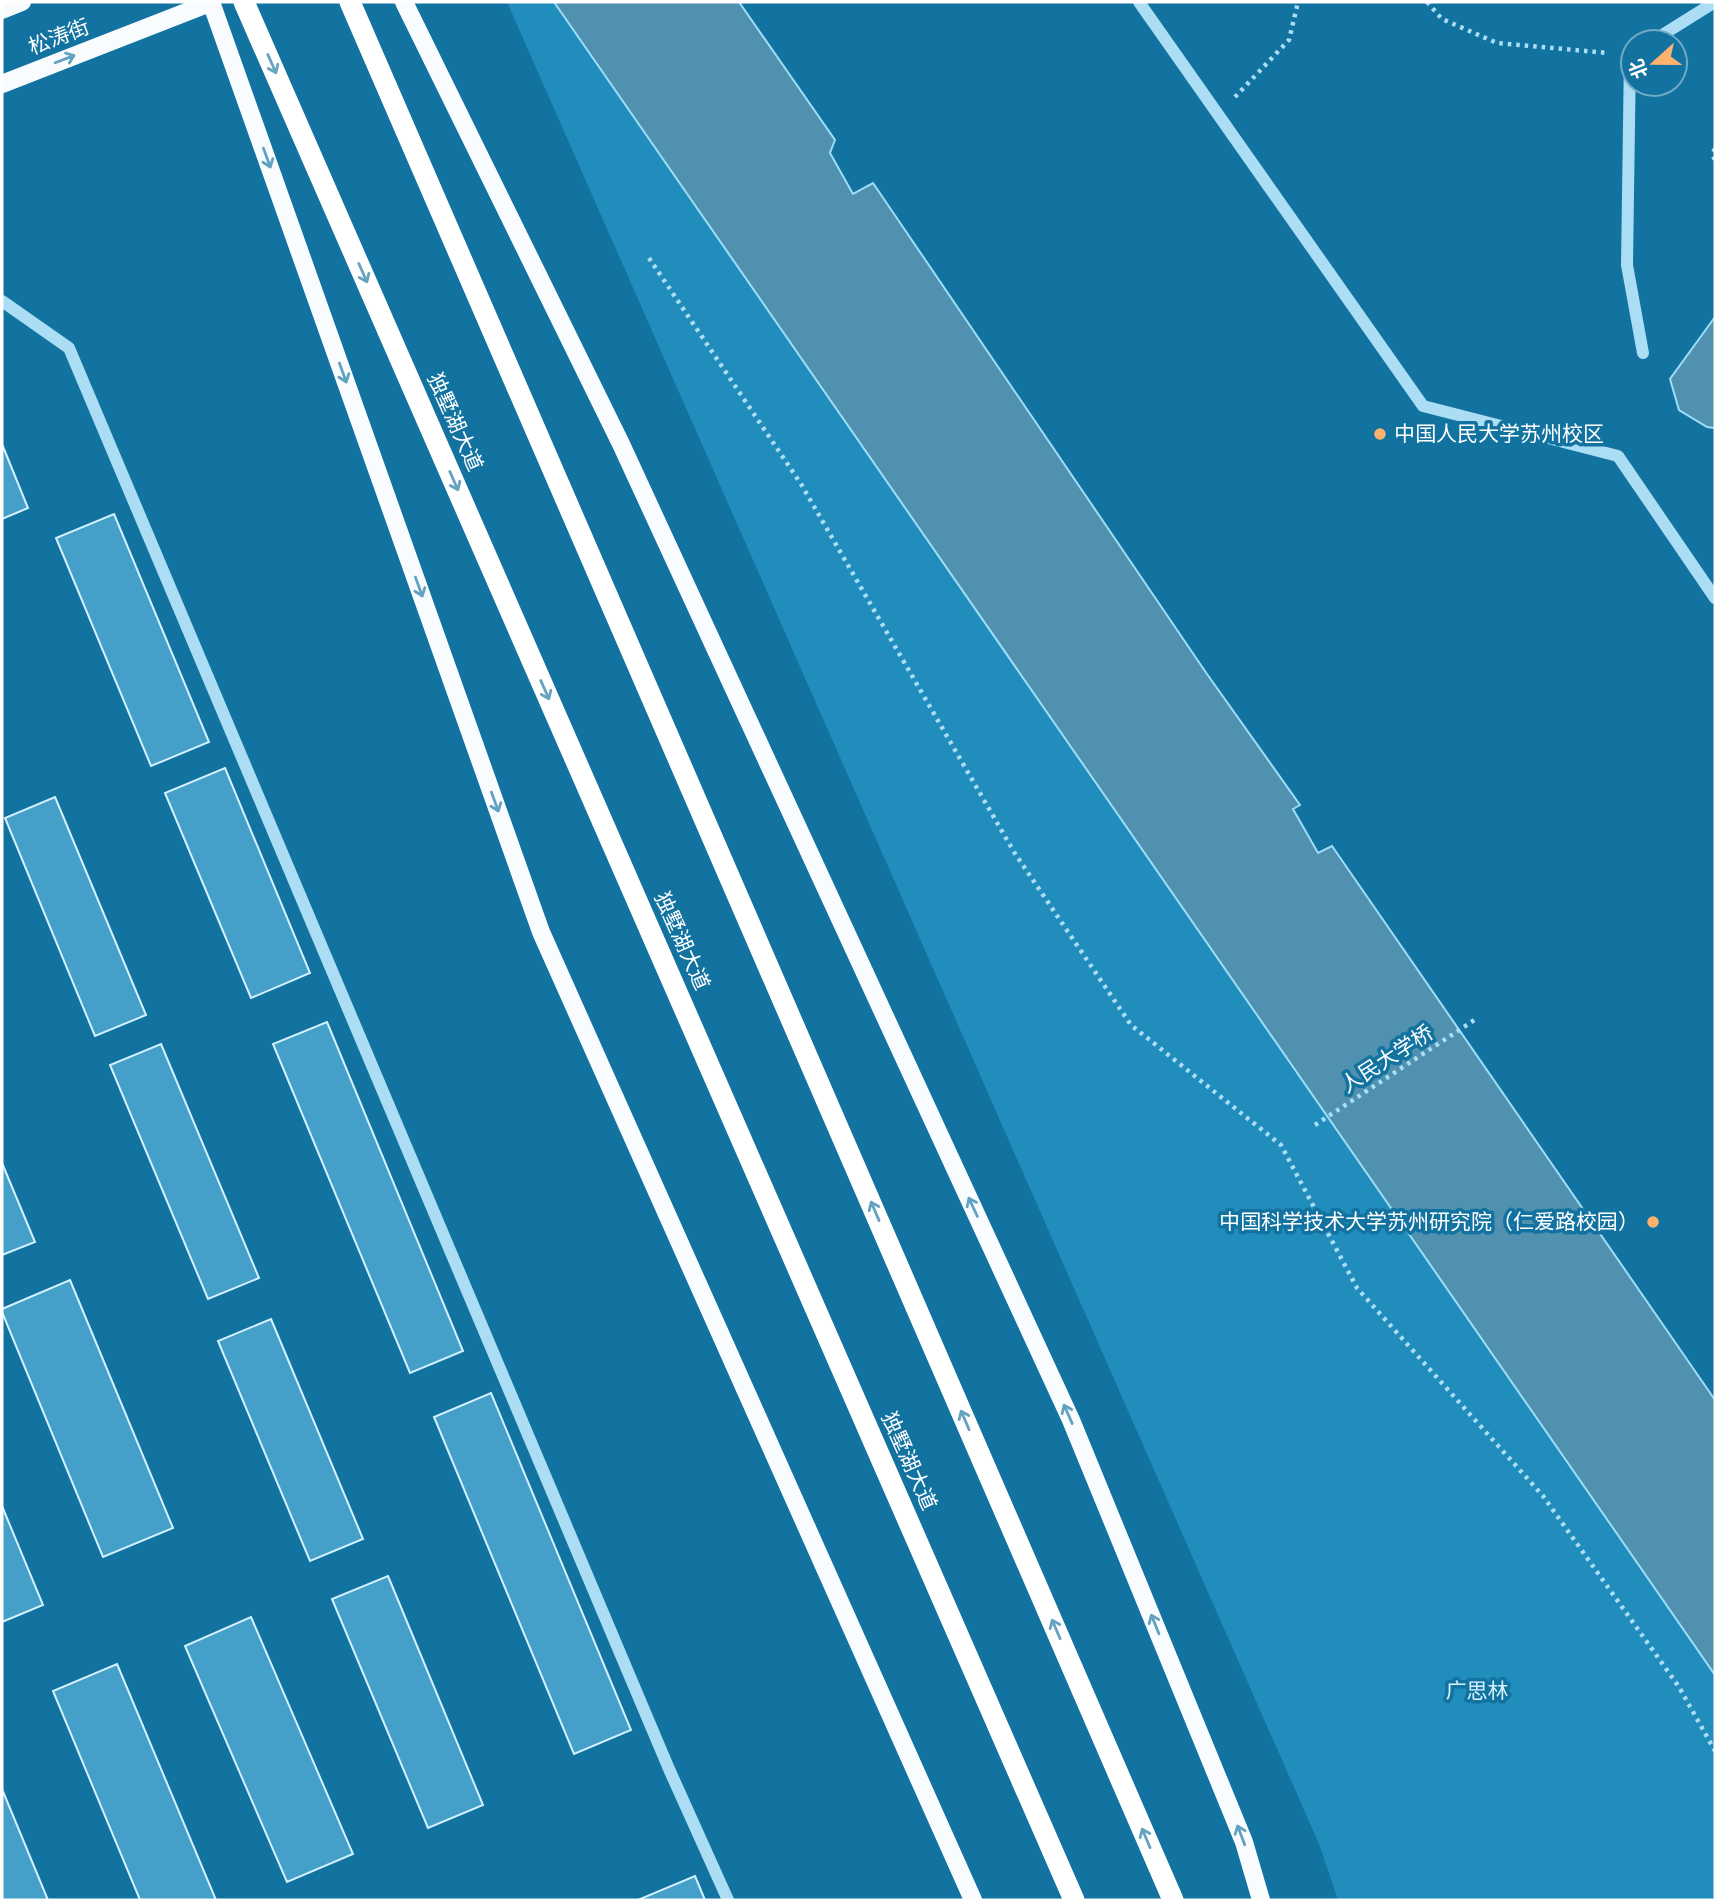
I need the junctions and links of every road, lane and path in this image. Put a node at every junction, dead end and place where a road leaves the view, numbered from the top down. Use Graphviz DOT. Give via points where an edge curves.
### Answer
graph roads {
  1 [pos="22,2"];
  2 [pos="211,2"];
  3 [pos="244,2"];
  4 [pos="350,2"];
  5 [pos="404,2"];
  6 [pos="1139,2"];
  7 [pos="1298,2"];
  8 [pos="1427,2"];
  9 [pos="1715,2"];
  10 [pos="2,10"];
  11 [pos="1673,28"];
  12 [pos="1619,53"];
  13 [pos="2,84"];
  14 [pos="1630,98"];
  15 [pos="1227,105"];
  16 [pos="1715,149"];
  17 [pos="1715,160"];
  18 [pos="649,258"];
  19 [pos="2,302"];
  20 [pos="1643,353"];
  21 [pos="1715,598"];
  22 [pos="1476,1019"];
  23 [pos="1315,1125"];
  24 [pos="1715,1751"];
  25 [pos="728,1900"];
  26 [pos="973,1900"];
  27 [pos="1074,1900"];
  28 [pos="1173,1900"];
  29 [pos="1261,1900"];
  1 -- 10 [label="main road"];
  13 -- 2 [label="main road, 松涛街, one-way"];
  2 -- 26 [label="main road, one-way" via="541,932"];
  3 -- 27 [label="highway, 独墅湖大道, one-way"];
  28 -- 4 [label="highway, one-way"];
  29 -- 5 [label="main road, one-way" via="1244,1842 1071,1420 621,444"];
  6 -- 21 [label="street" via="1423,406 1618,456"];
  7 -- 15 [label="path" via="1289,40"];
  8 -- 12 [label="path" via="1442,19 1497,43"];
  9 -- 11 [label="street"];
  14 -- 20 [label="street" via="1628,265"];
  16 -- 17 [label="path"];
  18 -- 24 [label="path" via="801,484 1014,852 1131,1025 1282,1145 1357,1288 1543,1496 1679,1687"];
  19 -- 25 [label="street" via="69,348"];
  22 -- 23 [label="path, 人民大学桥"];
}
